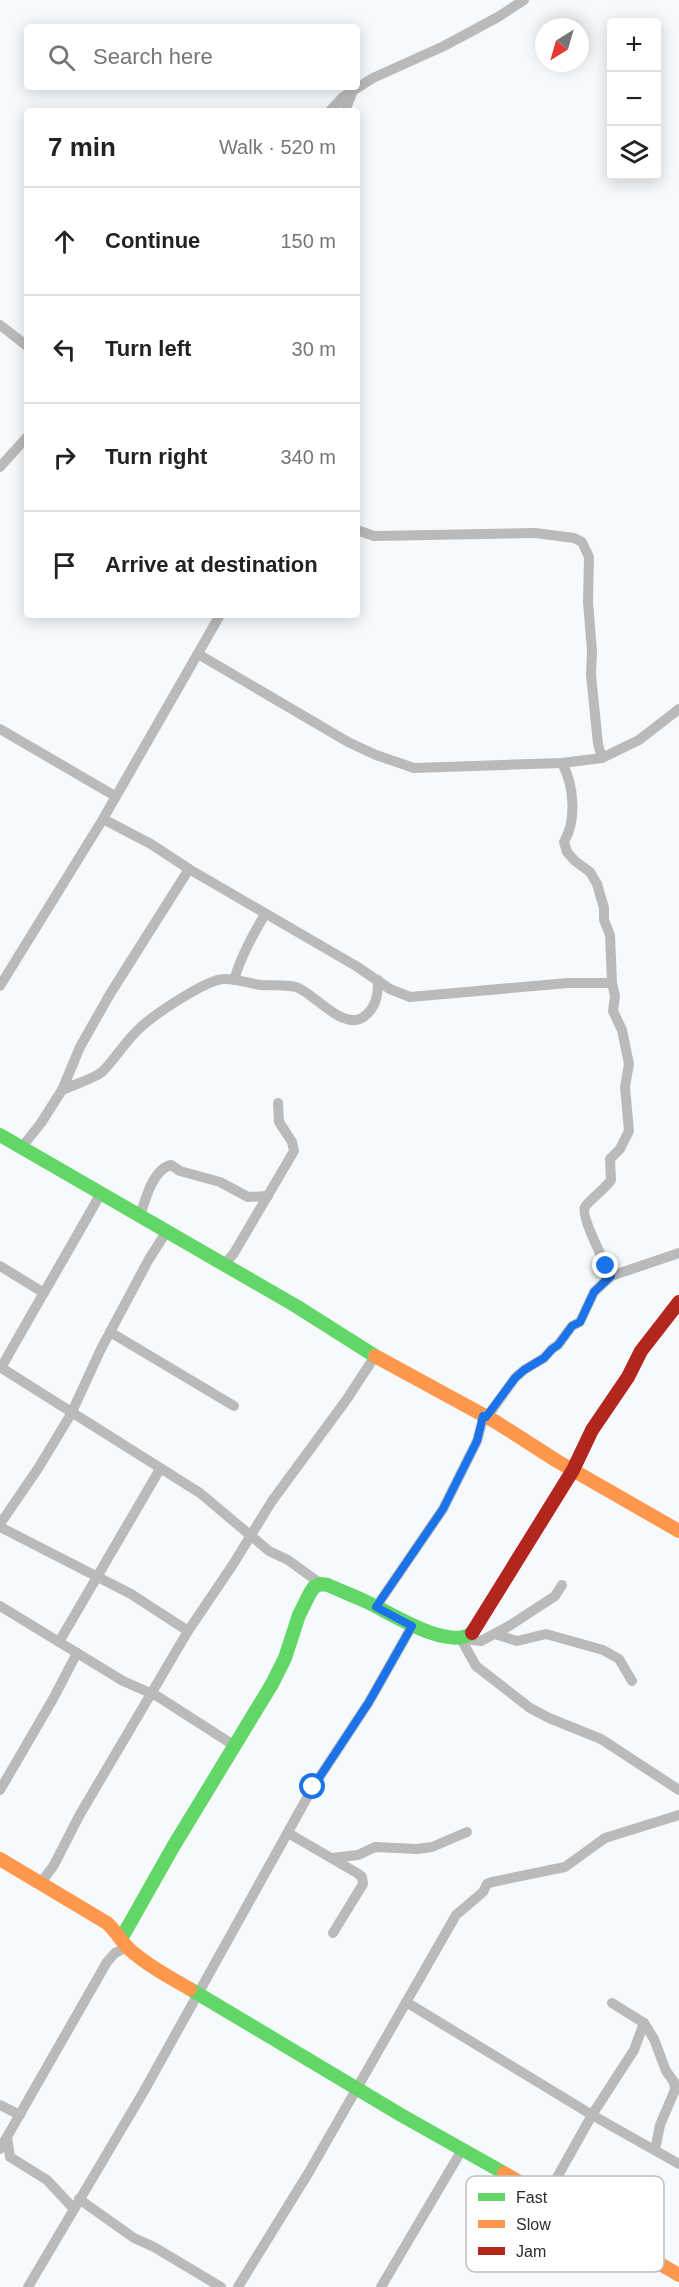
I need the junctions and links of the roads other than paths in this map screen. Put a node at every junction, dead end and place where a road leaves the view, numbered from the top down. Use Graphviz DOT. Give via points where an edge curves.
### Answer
graph roads {
  1 [pos="524,0"];
  2 [pos="360,88"];
  3 [pos="356,90"];
  4 [pos="352,93"];
  5 [pos="333,108"];
  6 [pos="346,108"];
  7 [pos="0,325"];
  8 [pos="24,344"];
  9 [pos="24,440"];
  10 [pos="0,467"];
  11 [pos="360,531"];
  12 [pos="218,618"];
  13 [pos="198,654"];
  14 [pos="679,710"];
  15 [pos="0,729"];
  16 [pos="602,758"];
  17 [pos="562,763"];
  18 [pos="115,796"];
  19 [pos="103,819"];
  20 [pos="189,869"];
  21 [pos="265,914"];
  22 [pos="234,980"];
  23 [pos="378,981"];
  24 [pos="612,982"];
  25 [pos="0,986"];
  26 [pos="62,1090"];
  27 [pos="278,1102"];
  28 [pos="0,1135"];
  29 [pos="22,1147"];
  30 [pos="101,1193"];
  31 [pos="268,1196"];
  32 [pos="140,1216"];
  33 [pos="167,1231"];
  34 [pos="679,1253"];
  35 [pos="224,1265"];
  36 [pos="0,1266"];
  37 [pos="611,1276"];
  38 [pos="44,1293"];
  39 [pos="679,1302"];
  40 [pos="110,1332"];
  41 [pos="375,1356"];
  42 [pos="0,1368"];
  43 [pos="234,1406"];
  44 [pos="71,1414"];
  45 [pos="485,1417"];
  46 [pos="160,1469"];
  47 [pos="573,1470"];
  48 [pos="0,1526"];
  49 [pos="679,1531"];
  50 [pos="250,1537"];
  51 [pos="98,1578"];
  52 [pos="321,1584"];
  53 [pos="562,1585"];
  54 [pos="0,1606"];
  55 [pos="376,1607"];
  56 [pos="412,1626"];
  57 [pos="188,1631"];
  58 [pos="495,1634"];
  59 [pos="463,1639"];
  60 [pos="59,1642"];
  61 [pos="76,1653"];
  62 [pos="632,1680"];
  63 [pos="150,1693"];
  64 [pos="235,1746"];
  65 [pos="0,1790"];
  66 [pos="679,1790"];
  67 [pos="679,1815"];
  68 [pos="467,1832"];
  69 [pos="288,1833"];
  70 [pos="332,1858"];
  71 [pos="0,1859"];
  72 [pos="40,1884"];
  73 [pos="333,1933"];
  74 [pos="124,1943"];
  75 [pos="197,1994"];
  76 [pos="406,2002"];
  77 [pos="612,2003"];
  78 [pos="644,2023"];
  79 [pos="357,2088"];
  80 [pos="0,2105"];
  81 [pos="20,2115"];
  82 [pos="592,2115"];
  83 [pos="7,2136"];
  84 [pos="462,2148"];
  85 [pos="0,2149"];
  86 [pos="654,2150"];
  87 [pos="679,2164"];
  88 [pos="510,2176"];
  89 [pos="558,2176"];
  90 [pos="76,2204"];
  91 [pos="664,2267"];
  92 [pos="679,2276"];
  93 [pos="28,2287"];
  94 [pos="221,2287"];
  95 [pos="238,2287"];
  96 [pos="381,2287"];
  1 -- 2 [label="street"];
  3 -- 4 [label="street"];
  4 -- 5 [label="street"];
  4 -- 6 [label="street"];
  7 -- 8 [label="street"];
  9 -- 10 [label="street"];
  11 -- 16 [label="street" via="374,536 535,533 582,542 589,557 591,675"];
  12 -- 13 [label="street"];
  13 -- 17 [label="street" via="348,742 414,768"];
  13 -- 18 [label="street"];
  14 -- 16 [label="street" via="639,740"];
  15 -- 18 [label="street"];
  16 -- 17 [label="street"];
  17 -- 24 [label="street" via="571,786 572,816 564,842 574,861 590,872 597,884 610,935"];
  18 -- 19 [label="street"];
  19 -- 20 [label="street"];
  19 -- 25 [label="street"];
  20 -- 21 [label="street"];
  20 -- 26 [label="street" via="110,994 80,1047"];
  21 -- 22 [label="street"];
  21 -- 23 [label="street"];
  22 -- 23 [label="street" via="297,987 333,1013 355,1020 366,1016 373,1007"];
  22 -- 26 [label="street" via="210,982 179,1001 141,1026 102,1072"];
  23 -- 24 [label="street" via="410,997"];
  24 -- 37 [label="street" via="613,1011 622,1030 629,1064 625,1087 629,1131 610,1159 612,1180 583,1210 597,1252"];
  26 -- 29 [label="street"];
  27 -- 31 [label="street" via="279,1122 294,1148"];
  28 -- 29 [label="street"];
  29 -- 30 [label="street"];
  30 -- 32 [label="street"];
  30 -- 38 [label="street"];
  31 -- 32 [label="street" via="248,1197 220,1182 171,1165 161,1169"];
  31 -- 35 [label="street"];
  32 -- 33 [label="street"];
  33 -- 35 [label="street"];
  33 -- 40 [label="street"];
  34 -- 37 [label="street"];
  35 -- 41 [label="street"];
  36 -- 38 [label="street"];
  37 -- 45 [label="street" via="594,1292 580,1322 544,1358 515,1378"];
  38 -- 42 [label="street"];
  39 -- 47 [label="street" via="641,1351 592,1430"];
  40 -- 43 [label="street"];
  40 -- 44 [label="street"];
  41 -- 45 [label="street"];
  41 -- 50 [label="street"];
  42 -- 44 [label="street"];
  44 -- 46 [label="street"];
  44 -- 48 [label="street"];
  45 -- 47 [label="street"];
  45 -- 55 [label="street" via="443,1509"];
  46 -- 50 [label="street" via="200,1493"];
  46 -- 51 [label="street"];
  47 -- 49 [label="street"];
  47 -- 59 [label="street" via="476,1630"];
  48 -- 51 [label="street"];
  50 -- 52 [label="street"];
  50 -- 57 [label="street"];
  51 -- 57 [label="street"];
  51 -- 60 [label="street"];
  52 -- 55 [label="street"];
  52 -- 64 [label="street" via="310,1593 281,1667"];
  53 -- 58 [label="street" via="555,1596"];
  54 -- 60 [label="street"];
  55 -- 56 [label="street"];
  56 -- 59 [label="street"];
  56 -- 69 [label="street"];
  57 -- 63 [label="street"];
  58 -- 59 [label="street" via="481,1641"];
  58 -- 62 [label="street" via="517,1641 546,1634 603,1650 619,1659"];
  59 -- 66 [label="street" via="477,1666 530,1708 601,1738"];
  60 -- 61 [label="street"];
  61 -- 63 [label="street"];
  61 -- 65 [label="street"];
  63 -- 64 [label="street"];
  63 -- 72 [label="street"];
  64 -- 74 [label="street"];
  67 -- 76 [label="street" via="605,1838 565,1867 487,1884 456,1915"];
  68 -- 70 [label="street" via="432,1847 375,1847 358,1855"];
  69 -- 70 [label="street"];
  69 -- 75 [label="street"];
  70 -- 73 [label="street" via="362,1877 363,1884"];
  71 -- 72 [label="street"];
  72 -- 74 [label="street" via="107,1923"];
  74 -- 75 [label="street" via="154,1968"];
  74 -- 81 [label="street" via="106,1962"];
  75 -- 79 [label="street"];
  75 -- 90 [label="street"];
  76 -- 79 [label="street"];
  76 -- 82 [label="street"];
  77 -- 78 [label="street"];
  78 -- 82 [label="street" via="634,2050"];
  78 -- 86 [label="street" via="675,2090"];
  79 -- 84 [label="street"];
  79 -- 95 [label="street"];
  80 -- 81 [label="street"];
  81 -- 83 [label="street"];
  82 -- 86 [label="street"];
  82 -- 89 [label="street"];
  83 -- 85 [label="street"];
  83 -- 90 [label="street" via="10,2157"];
  84 -- 88 [label="street"];
  84 -- 96 [label="street"];
  86 -- 87 [label="street"];
  90 -- 93 [label="street"];
  90 -- 94 [label="street"];
  91 -- 92 [label="street"];
}
